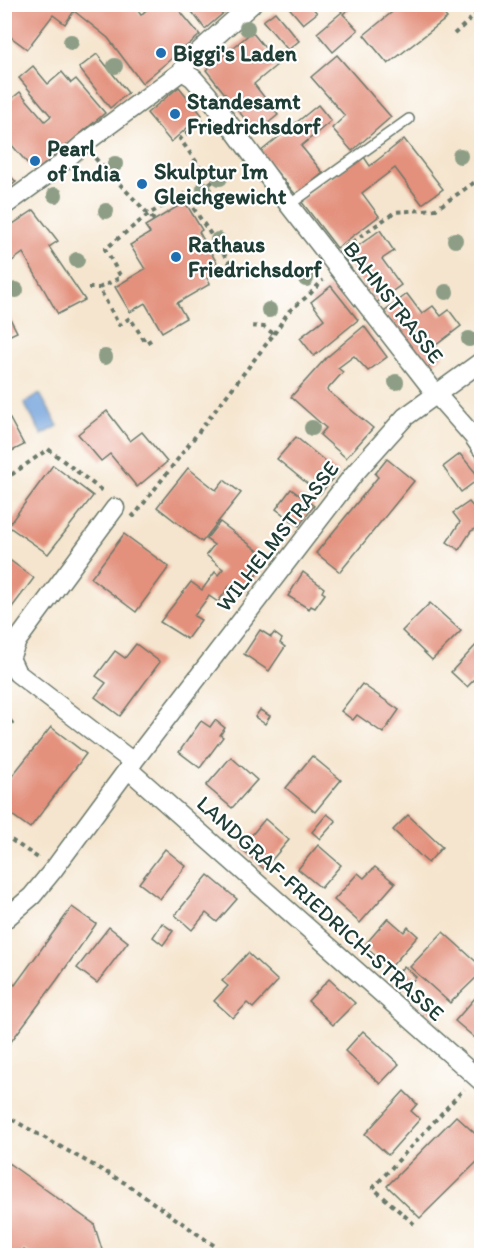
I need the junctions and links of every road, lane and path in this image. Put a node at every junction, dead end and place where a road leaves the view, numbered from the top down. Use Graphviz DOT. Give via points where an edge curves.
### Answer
graph roads {
  1 [pos="252,4"];
  2 [pos="482,9"];
  3 [pos="454,34"];
  4 [pos="182,71"];
  5 [pos="217,108"];
  6 [pos="409,119"];
  7 [pos="82,145"];
  8 [pos="482,177"];
  9 [pos="213,185"];
  10 [pos="289,205"];
  11 [pos="4,206"];
  12 [pos="149,214"];
  13 [pos="154,220"];
  14 [pos="333,262"];
  15 [pos="237,274"];
  16 [pos="88,288"];
  17 [pos="99,288"];
  18 [pos="250,326"];
  19 [pos="274,334"];
  20 [pos="151,340"];
  21 [pos="482,361"];
  22 [pos="436,394"];
  23 [pos="482,449"];
  24 [pos="4,480"];
  25 [pos="116,504"];
  26 [pos="4,713"];
  27 [pos="4,734"];
  28 [pos="130,766"];
  29 [pos="4,835"];
  30 [pos="21,847"];
  31 [pos="4,920"];
  32 [pos="478,1080"];
  33 [pos="4,1115"];
  34 [pos="414,1224"];
  35 [pos="230,1256"];
  1 -- 4 [label="street" via="186,63"];
  2 -- 3 [label="path"];
  4 -- 5 [label="street, BAHNSTRASSE" via="193,78"];
  4 -- 7 [label="street"];
  5 -- 9 [label="path" via="180,139"];
  5 -- 10 [label="street, BAHNSTRASSE"];
  6 -- 10 [label="lane"];
  7 -- 11 [label="street"];
  7 -- 12 [label="path"];
  8 -- 14 [label="path" via="436,209 395,212"];
  10 -- 14 [label="street, BAHNSTRASSE"];
  12 -- 13 [label="path"];
  12 -- 15 [label="path" via="184,194"];
  12 -- 17 [label="path" via="105,249 121,277"];
  14 -- 19 [label="path"];
  14 -- 22 [label="street, BAHNSTRASSE"];
  16 -- 17 [label="path"];
  17 -- 20 [label="path" via="119,325 130,318 146,343"];
  18 -- 19 [label="path" via="264,327"];
  19 -- 25 [label="path" via="134,516"];
  21 -- 22 [label="street, WILHELMSTRASSE"];
  22 -- 23 [label="street, BAHNSTRASSE"];
  22 -- 28 [label="street, WILHELMSTRASSE" via="405,417 354,474"];
  24 -- 25 [label="path" via="48,449"];
  25 -- 28 [label="street" via="17,641 10,658 17,673"];
  26 -- 27 [label="path" via="12,723"];
  28 -- 31 [label="street, WILHELMSTRASSE" via="32,896"];
  28 -- 32 [label="street, LANDGRAF-FRIEDRICH-STRASSE"];
  29 -- 30 [label="path"];
  32 -- 34 [label="path" via="373,1188"];
  33 -- 35 [label="path" via="125,1183"];
}
